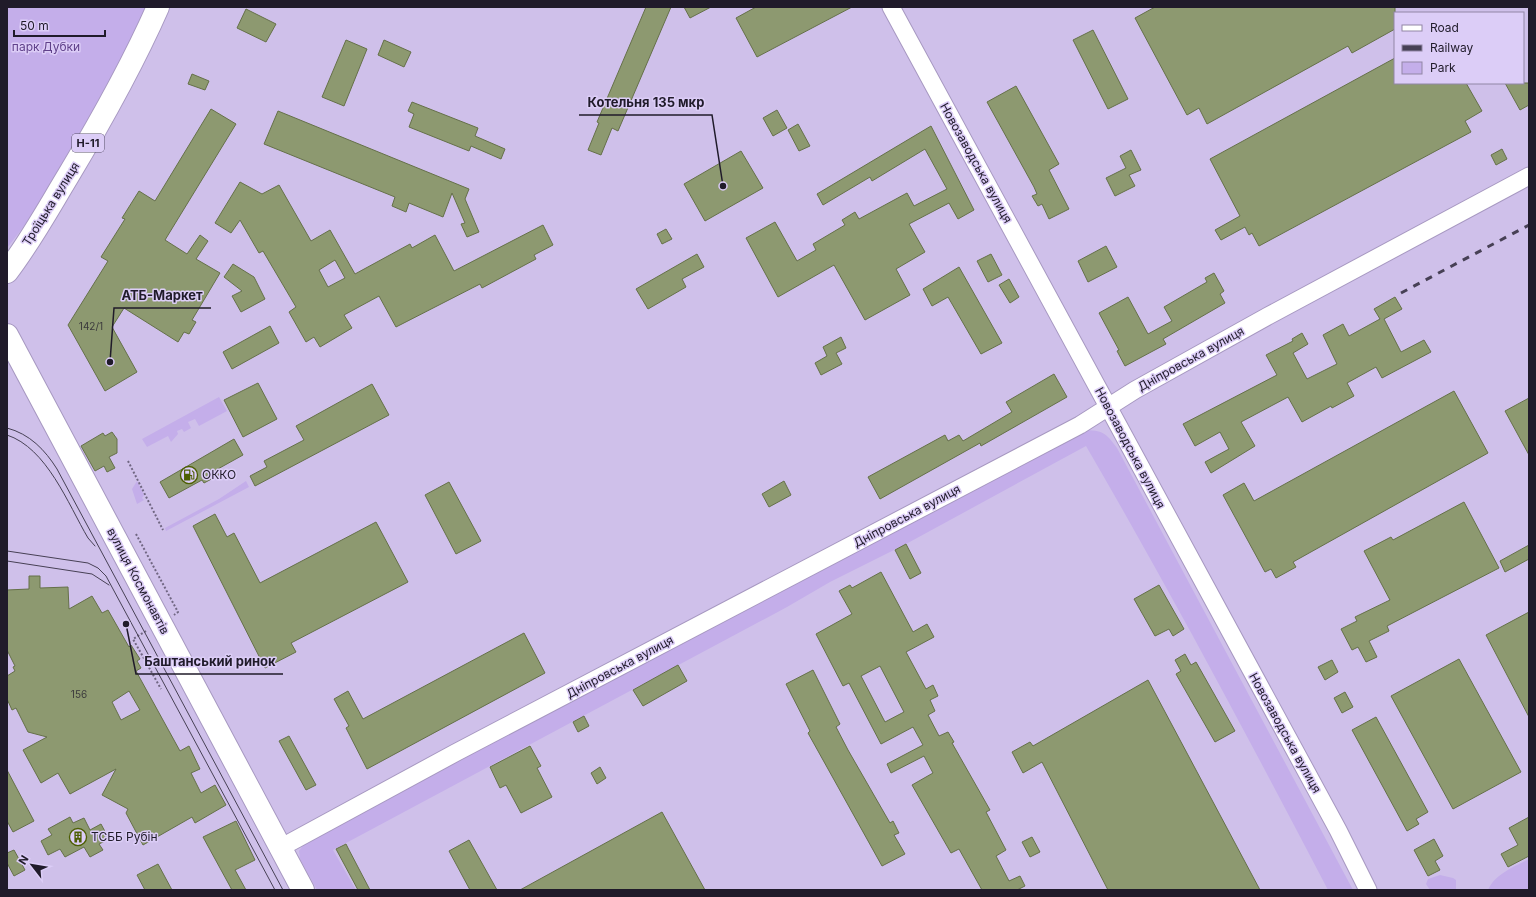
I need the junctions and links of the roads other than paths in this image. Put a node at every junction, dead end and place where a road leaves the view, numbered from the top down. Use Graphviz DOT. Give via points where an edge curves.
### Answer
graph roads {
  1 [pos="158,7"];
  2 [pos="891,7"];
  3 [pos="1529,176"];
  4 [pos="7,272"];
  5 [pos="7,335"];
  6 [pos="1108,407"];
  7 [pos="280,848"];
  8 [pos="303,890"];
  9 [pos="1368,890"];
  1 -- 4 [label="main road, Троїцька вулиця / Н-11" via="123,82 94,133 30,240"];
  2 -- 6 [label="street, Новозаводська вулиця"];
  3 -- 6 [label="street, Дніпровська вулиця" via="1275,312"];
  5 -- 7 [label="main road, вулиця Космонавтів"];
  6 -- 7 [label="street, Дніпровська вулиця" via="1080,425 455,753"];
  6 -- 9 [label="street, Новозаводська вулиця" via="1338,830"];
  7 -- 8 [label="main road, вулиця Космонавтів"];
}
